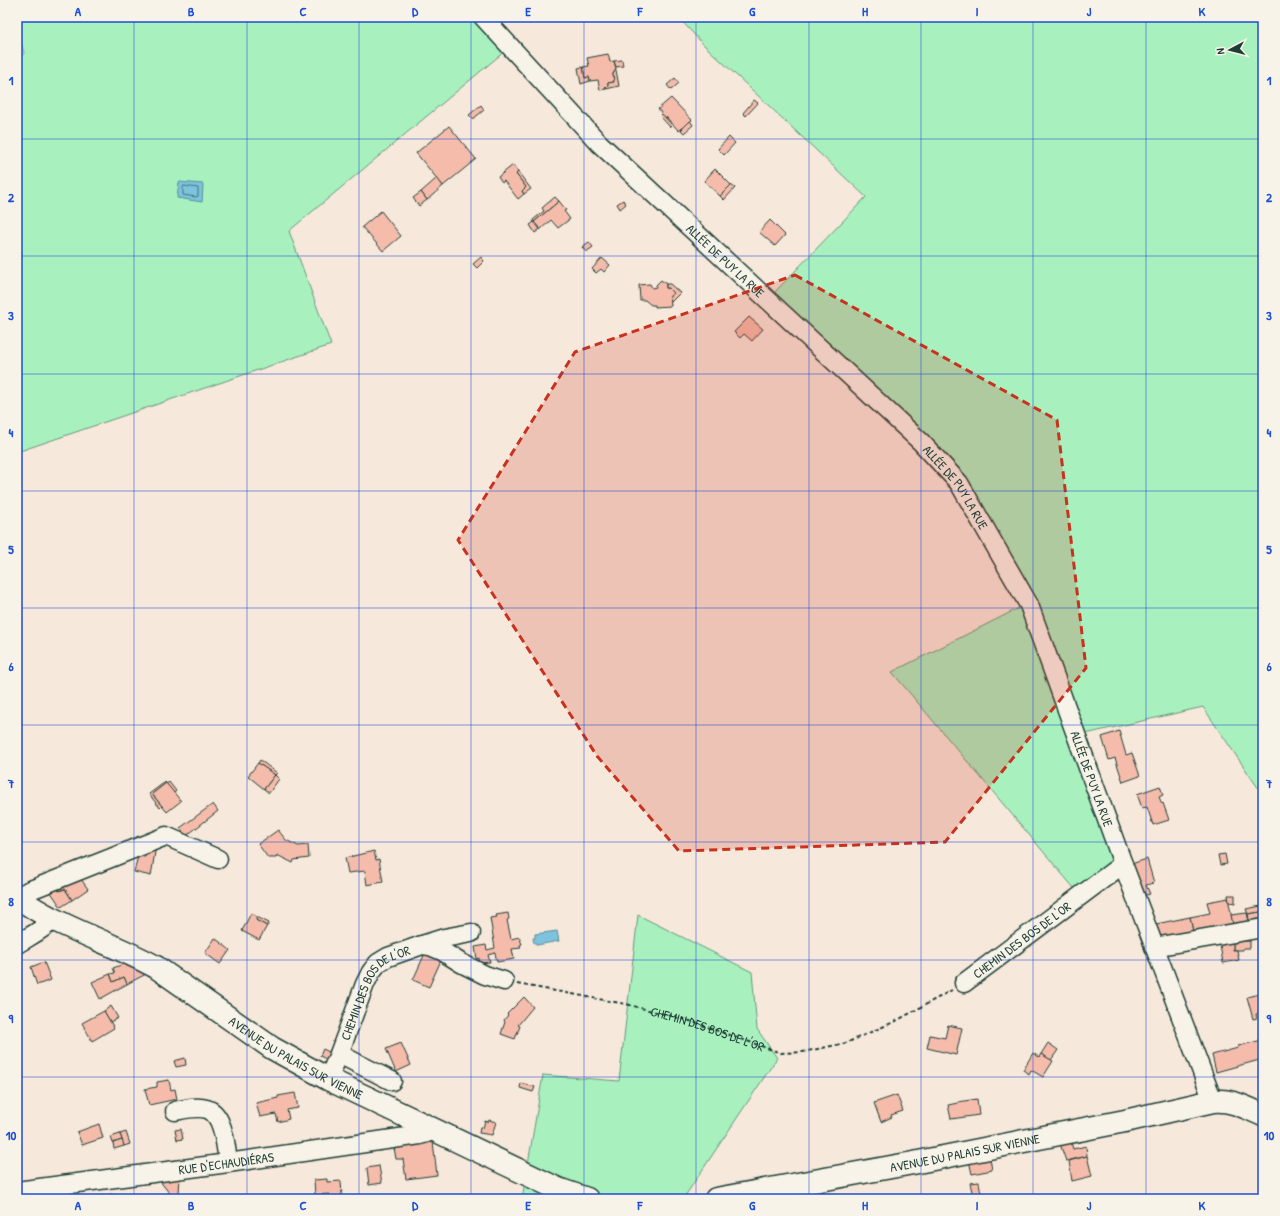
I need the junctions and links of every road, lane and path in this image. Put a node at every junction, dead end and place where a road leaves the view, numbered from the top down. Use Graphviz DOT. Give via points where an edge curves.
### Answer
graph roads {
  1 [pos="483,17"];
  2 [pos="218,859"];
  3 [pos="1123,864"];
  4 [pos="17,897"];
  5 [pos="54,919"];
  6 [pos="1263,928"];
  7 [pos="471,933"];
  8 [pos="17,944"];
  9 [pos="422,945"];
  10 [pos="1154,947"];
  11 [pos="504,981"];
  12 [pos="964,983"];
  13 [pos="339,1054"];
  14 [pos="328,1079"];
  15 [pos="392,1081"];
  16 [pos="1213,1101"];
  17 [pos="175,1111"];
  18 [pos="1263,1115"];
  19 [pos="431,1127"];
  20 [pos="228,1163"];
  21 [pos="17,1191"];
  22 [pos="728,1198"];
  23 [pos="587,1199"];
  1 -- 3 [label="street, ALLÉE DE PUY LA RUE" via="599,143 921,442 959,484 1029,605"];
  2 -- 4 [label="street" via="166,836"];
  3 -- 10 [label="street, ALLÉE DE PUY LA RUE"];
  3 -- 12 [label="street, CHEMIN DES BOS DE L'OR"];
  4 -- 5 [label="main road, AVENUE DU PALAIS SUR VIENNE"];
  5 -- 8 [label="street" via="37,933"];
  5 -- 14 [label="main road, AVENUE DU PALAIS SUR VIENNE" via="156,967 272,1048"];
  6 -- 10 [label="street"];
  7 -- 9 [label="street"];
  9 -- 11 [label="street, CHEMIN DES BOS DE L'OR" via="442,951 484,976"];
  9 -- 13 [label="street, CHEMIN DES BOS DE L'OR" via="388,957 378,963 371,972"];
  10 -- 16 [label="street, ALLÉE DE PUY LA RUE"];
  11 -- 12 [label="path, CHEMIN DES BOS DE L'OR" via="626,1004 690,1021 781,1053 803,1052 846,1043 896,1021"];
  13 -- 14 [label="street, CHEMIN DES BOS DE L'OR"];
  13 -- 15 [label="street"];
  14 -- 19 [label="main road, AVENUE DU PALAIS SUR VIENNE"];
  16 -- 18 [label="main road, AVENUE DU PALAIS SUR VIENNE" via="1236,1103"];
  16 -- 22 [label="main road, AVENUE DU PALAIS SUR VIENNE" via="1124,1121"];
  17 -- 20 [label="street" via="195,1108 213,1112 222,1130"];
  19 -- 20 [label="street, RUE D'ECHAUDIÉRAS" via="427,1133 420,1135"];
  19 -- 23 [label="main road, AVENUE DU PALAIS SUR VIENNE" via="558,1188"];
  20 -- 21 [label="street, RUE D'ECHAUDIÉRAS"];
}
